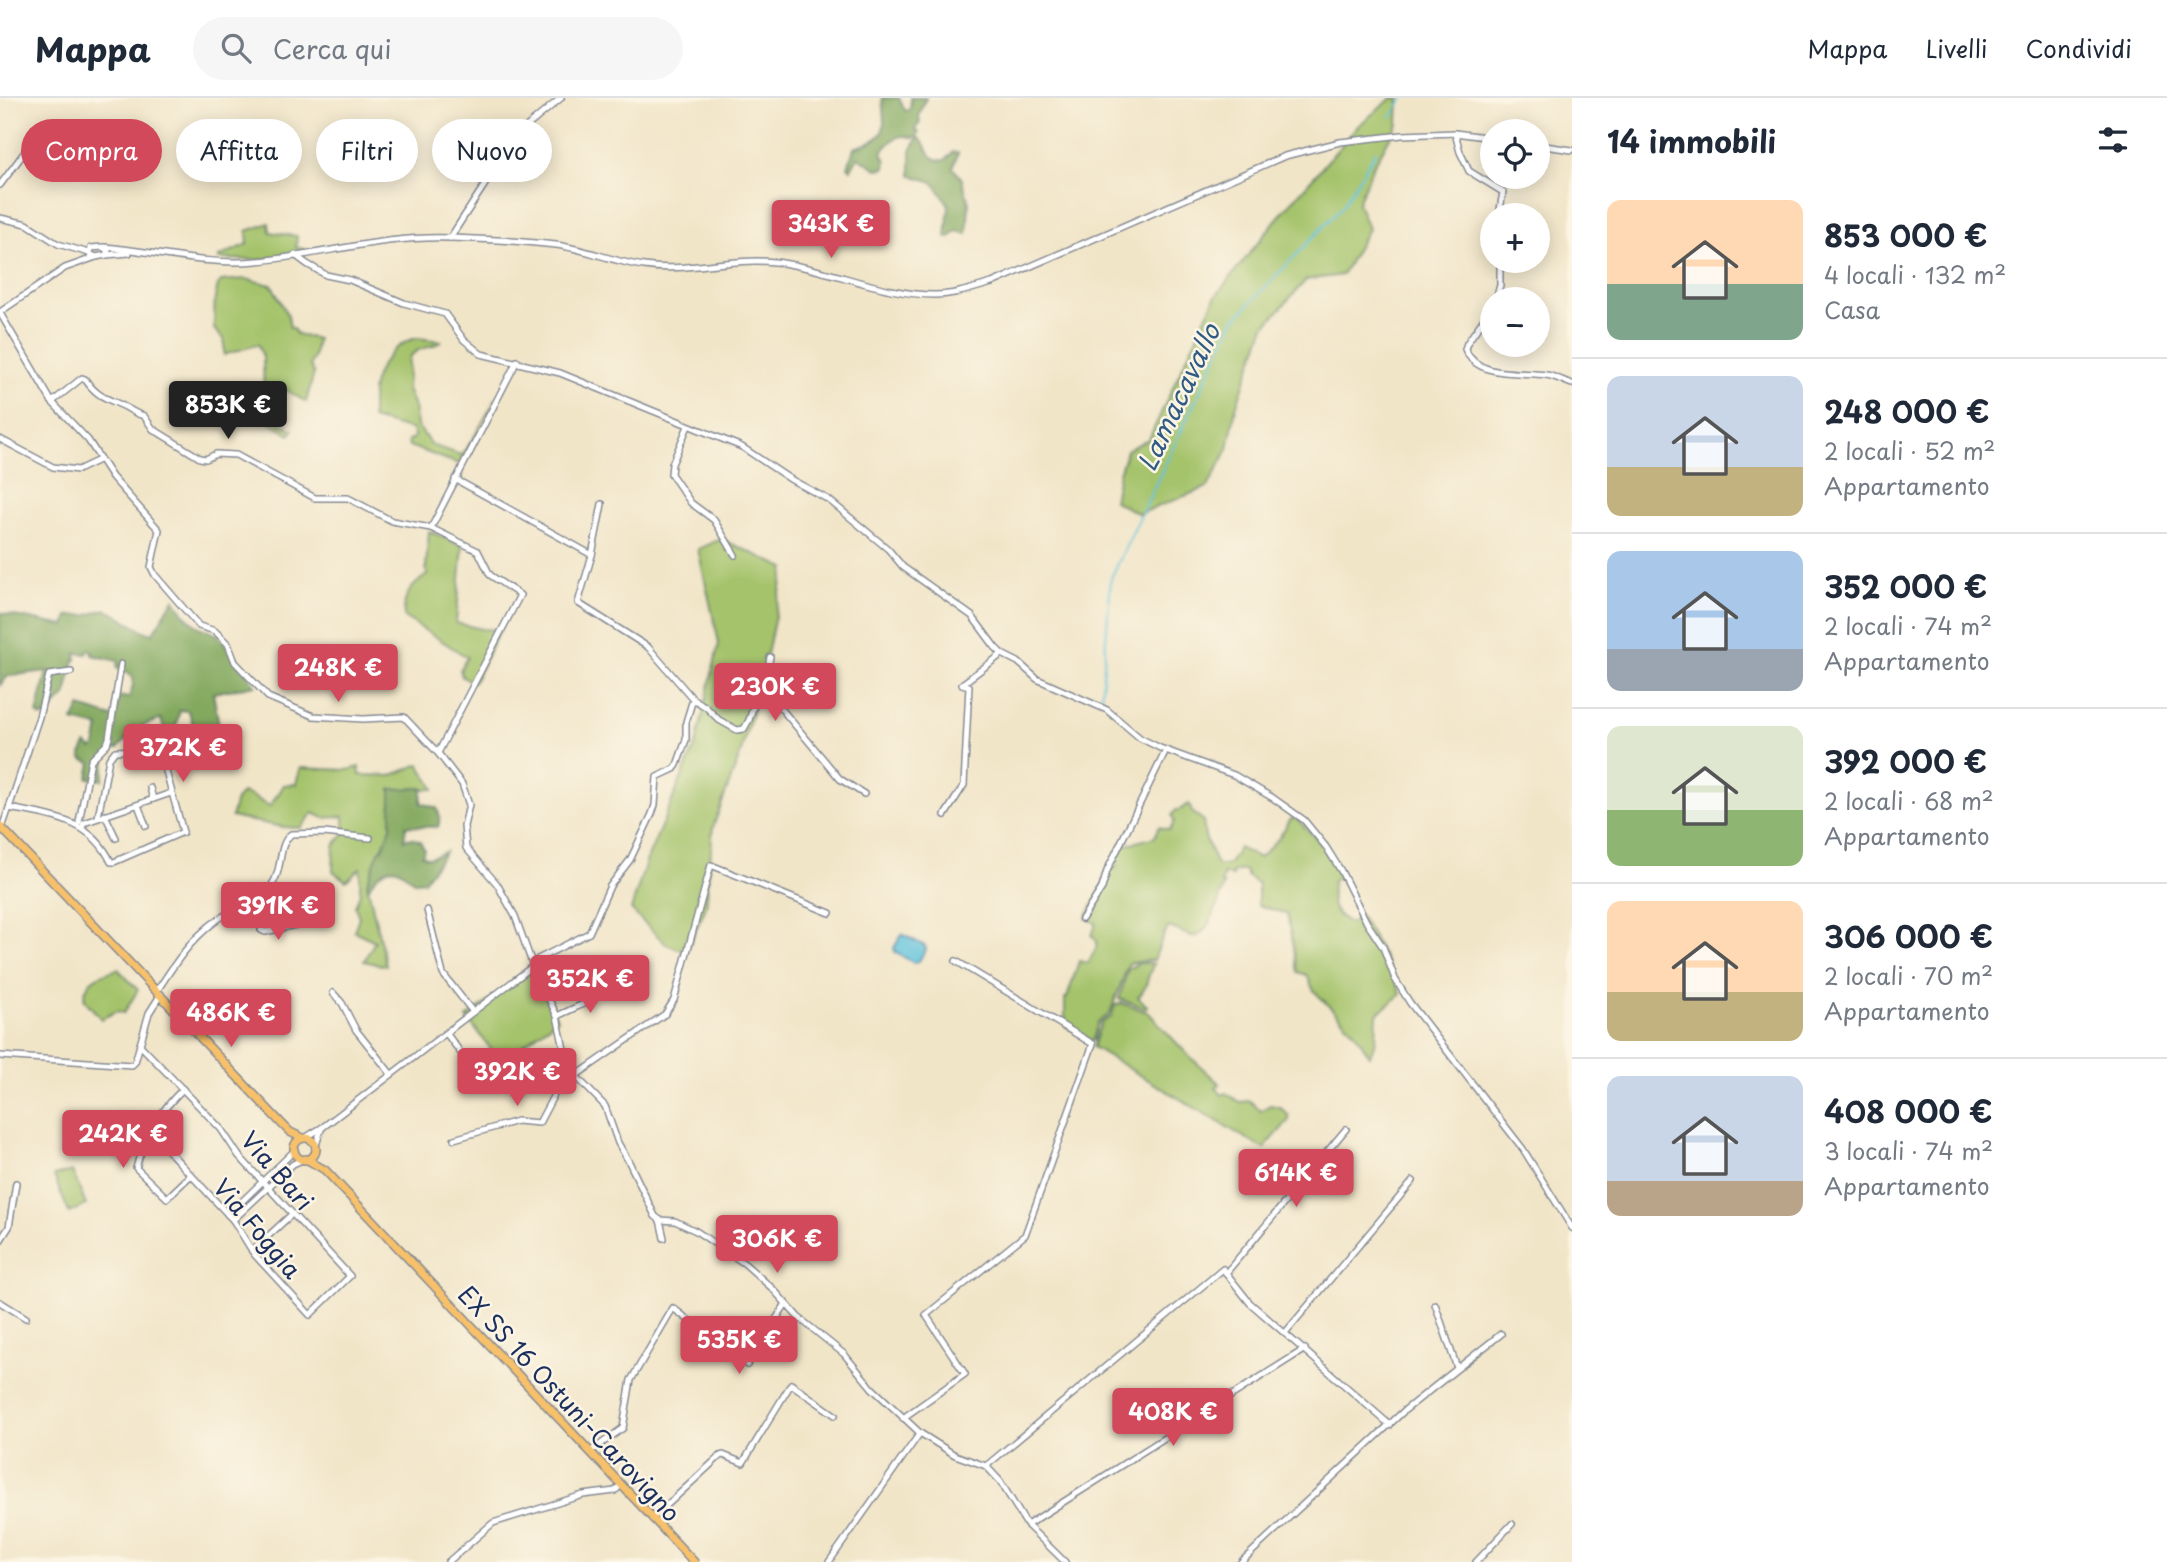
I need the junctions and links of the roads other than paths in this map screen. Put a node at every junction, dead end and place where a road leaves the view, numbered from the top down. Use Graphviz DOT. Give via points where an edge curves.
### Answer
graph roads {
  1 [pos="561,98"];
  2 [pos="1455,133"];
  3 [pos="1480,136"];
  4 [pos="1550,147"];
  5 [pos="1572,150"];
  6 [pos="21,157"];
  7 [pos="0,185"];
  8 [pos="1502,203"];
  9 [pos="0,218"];
  10 [pos="450,238"];
  11 [pos="105,247"];
  12 [pos="139,252"];
  13 [pos="91,253"];
  14 [pos="295,254"];
  15 [pos="106,255"];
  16 [pos="0,313"];
  17 [pos="1480,324"];
  18 [pos="517,361"];
  19 [pos="1572,384"];
  20 [pos="52,402"];
  21 [pos="688,426"];
  22 [pos="0,439"];
  23 [pos="99,460"];
  24 [pos="455,479"];
  25 [pos="602,503"];
  26 [pos="431,528"];
  27 [pos="592,555"];
  28 [pos="735,555"];
  29 [pos="1002,654"];
  30 [pos="770,657"];
  31 [pos="121,664"];
  32 [pos="71,672"];
  33 [pos="764,688"];
  34 [pos="696,701"];
  35 [pos="171,743"];
  36 [pos="163,749"];
  37 [pos="1166,750"];
  38 [pos="438,752"];
  39 [pos="150,788"];
  40 [pos="171,793"];
  41 [pos="864,794"];
  42 [pos="153,799"];
  43 [pos="138,805"];
  44 [pos="9,808"];
  45 [pos="945,814"];
  46 [pos="101,816"];
  47 [pos="80,824"];
  48 [pos="146,826"];
  49 [pos="1,827"];
  50 [pos="116,838"];
  51 [pos="370,838"];
  52 [pos="258,897"];
  53 [pos="428,910"];
  54 [pos="330,912"];
  55 [pos="830,913"];
  56 [pos="1082,919"];
  57 [pos="956,961"];
  58 [pos="533,965"];
  59 [pos="159,993"];
  60 [pos="332,993"];
  61 [pos="594,994"];
  62 [pos="473,1012"];
  63 [pos="557,1016"];
  64 [pos="446,1033"];
  65 [pos="140,1045"];
  66 [pos="0,1056"];
  67 [pos="568,1068"];
  68 [pos="494,1070"];
  69 [pos="391,1074"];
  70 [pos="574,1077"];
  71 [pos="183,1089"];
  72 [pos="281,1123"];
  73 [pos="323,1127"];
  74 [pos="1346,1129"];
  75 [pos="151,1132"];
  76 [pos="304,1138"];
  77 [pos="454,1139"];
  78 [pos="315,1148"];
  79 [pos="294,1150"];
  80 [pos="305,1159"];
  81 [pos="324,1170"];
  82 [pos="191,1175"];
  83 [pos="1413,1181"];
  84 [pos="263,1182"];
  85 [pos="16,1183"];
  86 [pos="268,1188"];
  87 [pos="292,1214"];
  88 [pos="228,1215"];
  89 [pos="233,1220"];
  90 [pos="660,1220"];
  91 [pos="1572,1228"];
  92 [pos="664,1238"];
  93 [pos="0,1241"];
  94 [pos="252,1251"];
  95 [pos="1226,1273"];
  96 [pos="0,1302"];
  97 [pos="1435,1304"];
  98 [pos="785,1305"];
  99 [pos="310,1315"];
  100 [pos="26,1318"];
  101 [pos="1285,1333"];
  102 [pos="1500,1334"];
  103 [pos="1304,1349"];
  104 [pos="1457,1368"];
  105 [pos="835,1416"];
  106 [pos="903,1418"];
  107 [pos="1390,1425"];
  108 [pos="920,1433"];
  109 [pos="590,1452"];
  110 [pos="986,1466"];
  111 [pos="621,1485"];
  112 [pos="652,1519"];
  113 [pos="1512,1524"];
  114 [pos="1027,1525"];
  115 [pos="1063,1561"];
  116 [pos="448,1562"];
  117 [pos="694,1562"];
  118 [pos="829,1562"];
  119 [pos="1241,1562"];
  120 [pos="1476,1562"];
  1 -- 10 [label="street" via="502,147 491,175"];
  2 -- 3 [label="street"];
  2 -- 8 [label="street" via="1469,171 1503,192"];
  2 -- 10 [label="street" via="1340,142 1285,156 992,283 936,295 775,262 643,266 555,245"];
  4 -- 5 [label="street"];
  6 -- 7 [label="street"];
  9 -- 13 [label="street" via="27,224 58,244"];
  10 -- 14 [label="street"];
  11 -- 12 [label="street"];
  11 -- 13 [label="street"];
  11 -- 15 [label="street"];
  12 -- 14 [label="street" via="238,262"];
  12 -- 15 [label="street"];
  13 -- 15 [label="street"];
  13 -- 16 [label="street"];
  14 -- 18 [label="street" via="326,275 445,314 481,354"];
  16 -- 20 [label="street"];
  17 -- 19 [label="street" via="1465,349 1473,362"];
  18 -- 21 [label="street" via="560,373"];
  18 -- 24 [label="street"];
  20 -- 23 [label="street" via="88,440"];
  20 -- 26 [label="street" via="85,379 98,394 144,416 153,429 200,458 236,455 316,498 348,498 392,521"];
  21 -- 28 [label="street" via="671,474 691,503 719,526"];
  21 -- 29 [label="street" via="742,447 829,500 904,567 972,616"];
  22 -- 23 [label="street" via="53,467 78,470"];
  23 -- 38 [label="street" via="159,530 151,567 155,575 199,626 215,631 228,644 235,662 268,697 313,716 404,717"];
  24 -- 26 [label="street"];
  24 -- 27 [label="street"];
  25 -- 27 [label="street"];
  26 -- 38 [label="street" via="478,551 490,575 520,595"];
  27 -- 34 [label="street" via="578,603 648,647"];
  29 -- 37 [label="street" via="1037,679 1107,710 1140,738"];
  29 -- 45 [label="street" via="962,684 969,686 964,785"];
  30 -- 33 [label="street"];
  31 -- 47 [label="street" via="109,738 91,760"];
  32 -- 44 [label="street" via="49,675"];
  33 -- 34 [label="street" via="741,731"];
  33 -- 41 [label="street" via="840,779"];
  34 -- 58 [label="street" via="686,722 686,740 677,765 657,777 652,814 630,860 610,886 591,931 543,955"];
  35 -- 36 [label="street"];
  36 -- 40 [label="street"];
  36 -- 46 [label="street" via="115,751 108,759"];
  37 -- 56 [label="street" via="1102,888"];
  37 -- 91 [label="street" via="1234,775 1304,820 1342,871 1410,1003 1523,1149"];
  38 -- 58 [label="street" via="462,784 469,806 464,826 466,848 503,895"];
  39 -- 42 [label="street"];
  40 -- 42 [label="street"];
  40 -- 47 [label="street" via="183,832 114,862"];
  42 -- 43 [label="street"];
  43 -- 46 [label="street"];
  43 -- 48 [label="street"];
  44 -- 47 [label="street"];
  44 -- 49 [label="street"];
  46 -- 47 [label="street"];
  46 -- 50 [label="street"];
  49 -- 59 [label="main road"];
  51 -- 52 [label="street" via="291,834 284,843 275,881"];
  52 -- 54 [label="street" via="265,905 261,930 265,932"];
  52 -- 59 [label="street" via="218,919 190,944 174,962"];
  53 -- 62 [label="street" via="443,974"];
  55 -- 70 [label="street" via="711,865 674,1000 665,1014"];
  57 -- 106 [label="street" via="1093,1044 1025,1235 926,1315 965,1374"];
  58 -- 62 [label="street"];
  58 -- 63 [label="street"];
  59 -- 65 [label="street"];
  59 -- 72 [label="main road"];
  60 -- 69 [label="street"];
  61 -- 63 [label="street" via="592,1000"];
  62 -- 64 [label="street"];
  63 -- 67 [label="street"];
  64 -- 68 [label="street" via="481,1080"];
  64 -- 69 [label="street"];
  65 -- 66 [label="street" via="134,1064"];
  65 -- 71 [label="street, Via Bari"];
  67 -- 70 [label="street"];
  67 -- 77 [label="street" via="539,1123 517,1121"];
  69 -- 73 [label="street"];
  70 -- 90 [label="street" via="605,1106 618,1143"];
  71 -- 75 [label="street" via="163,1108"];
  71 -- 84 [label="street, Via Bari"];
  72 -- 76 [label="main road"];
  72 -- 79 [label="main road"];
  73 -- 76 [label="street"];
  73 -- 78 [label="street"];
  74 -- 95 [label="street"];
  75 -- 82 [label="street, Via Foggia"];
  75 -- 82 [label="street" via="136,1168 167,1198"];
  76 -- 78 [label="main road"];
  76 -- 79 [label="main road"];
  78 -- 80 [label="main road" via="312,1157"];
  78 -- 81 [label="main road"];
  79 -- 80 [label="main road"];
  79 -- 84 [label="street"];
  80 -- 81 [label="main road"];
  80 -- 86 [label="street"];
  81 -- 109 [label="main road, EX SS 16 Ostuni-Carovigno"];
  82 -- 88 [label="street, Via Foggia"];
  83 -- 101 [label="street"];
  84 -- 86 [label="street, Via Bari"];
  84 -- 88 [label="street"];
  85 -- 93 [label="street" via="9,1227"];
  86 -- 87 [label="street, Via Bari"];
  86 -- 89 [label="street"];
  87 -- 94 [label="street"];
  87 -- 99 [label="street, Via Bari" via="350,1276"];
  88 -- 89 [label="street, Via Foggia"];
  89 -- 94 [label="street, Via Foggia"];
  90 -- 92 [label="street"];
  90 -- 98 [label="street" via="675,1221 715,1243 745,1264"];
  94 -- 99 [label="street, Via Foggia"];
  95 -- 101 [label="street" via="1250,1303"];
  95 -- 110 [label="street" via="1223,1269"];
  96 -- 100 [label="street"];
  97 -- 104 [label="street"];
  98 -- 106 [label="street" via="844,1354"];
  98 -- 109 [label="street" via="747,1365 673,1308 631,1380 623,1428"];
  101 -- 103 [label="street"];
  102 -- 104 [label="street"];
  103 -- 107 [label="street"];
  103 -- 114 [label="street"];
  104 -- 107 [label="street"];
  105 -- 112 [label="street" via="791,1384 743,1463 720,1456"];
  106 -- 108 [label="street"];
  107 -- 119 [label="street"];
  108 -- 110 [label="street" via="955,1455"];
  108 -- 118 [label="street"];
  109 -- 111 [label="main road, EX SS 16 Ostuni-Carovigno"];
  110 -- 114 [label="street" via="1000,1480"];
  111 -- 112 [label="main road, EX SS 16 Ostuni-Carovigno"];
  111 -- 116 [label="street" via="615,1491 583,1495 493,1522"];
  112 -- 117 [label="main road, EX SS 16 Ostuni-Carovigno"];
  113 -- 120 [label="street"];
  114 -- 115 [label="street"];
}
